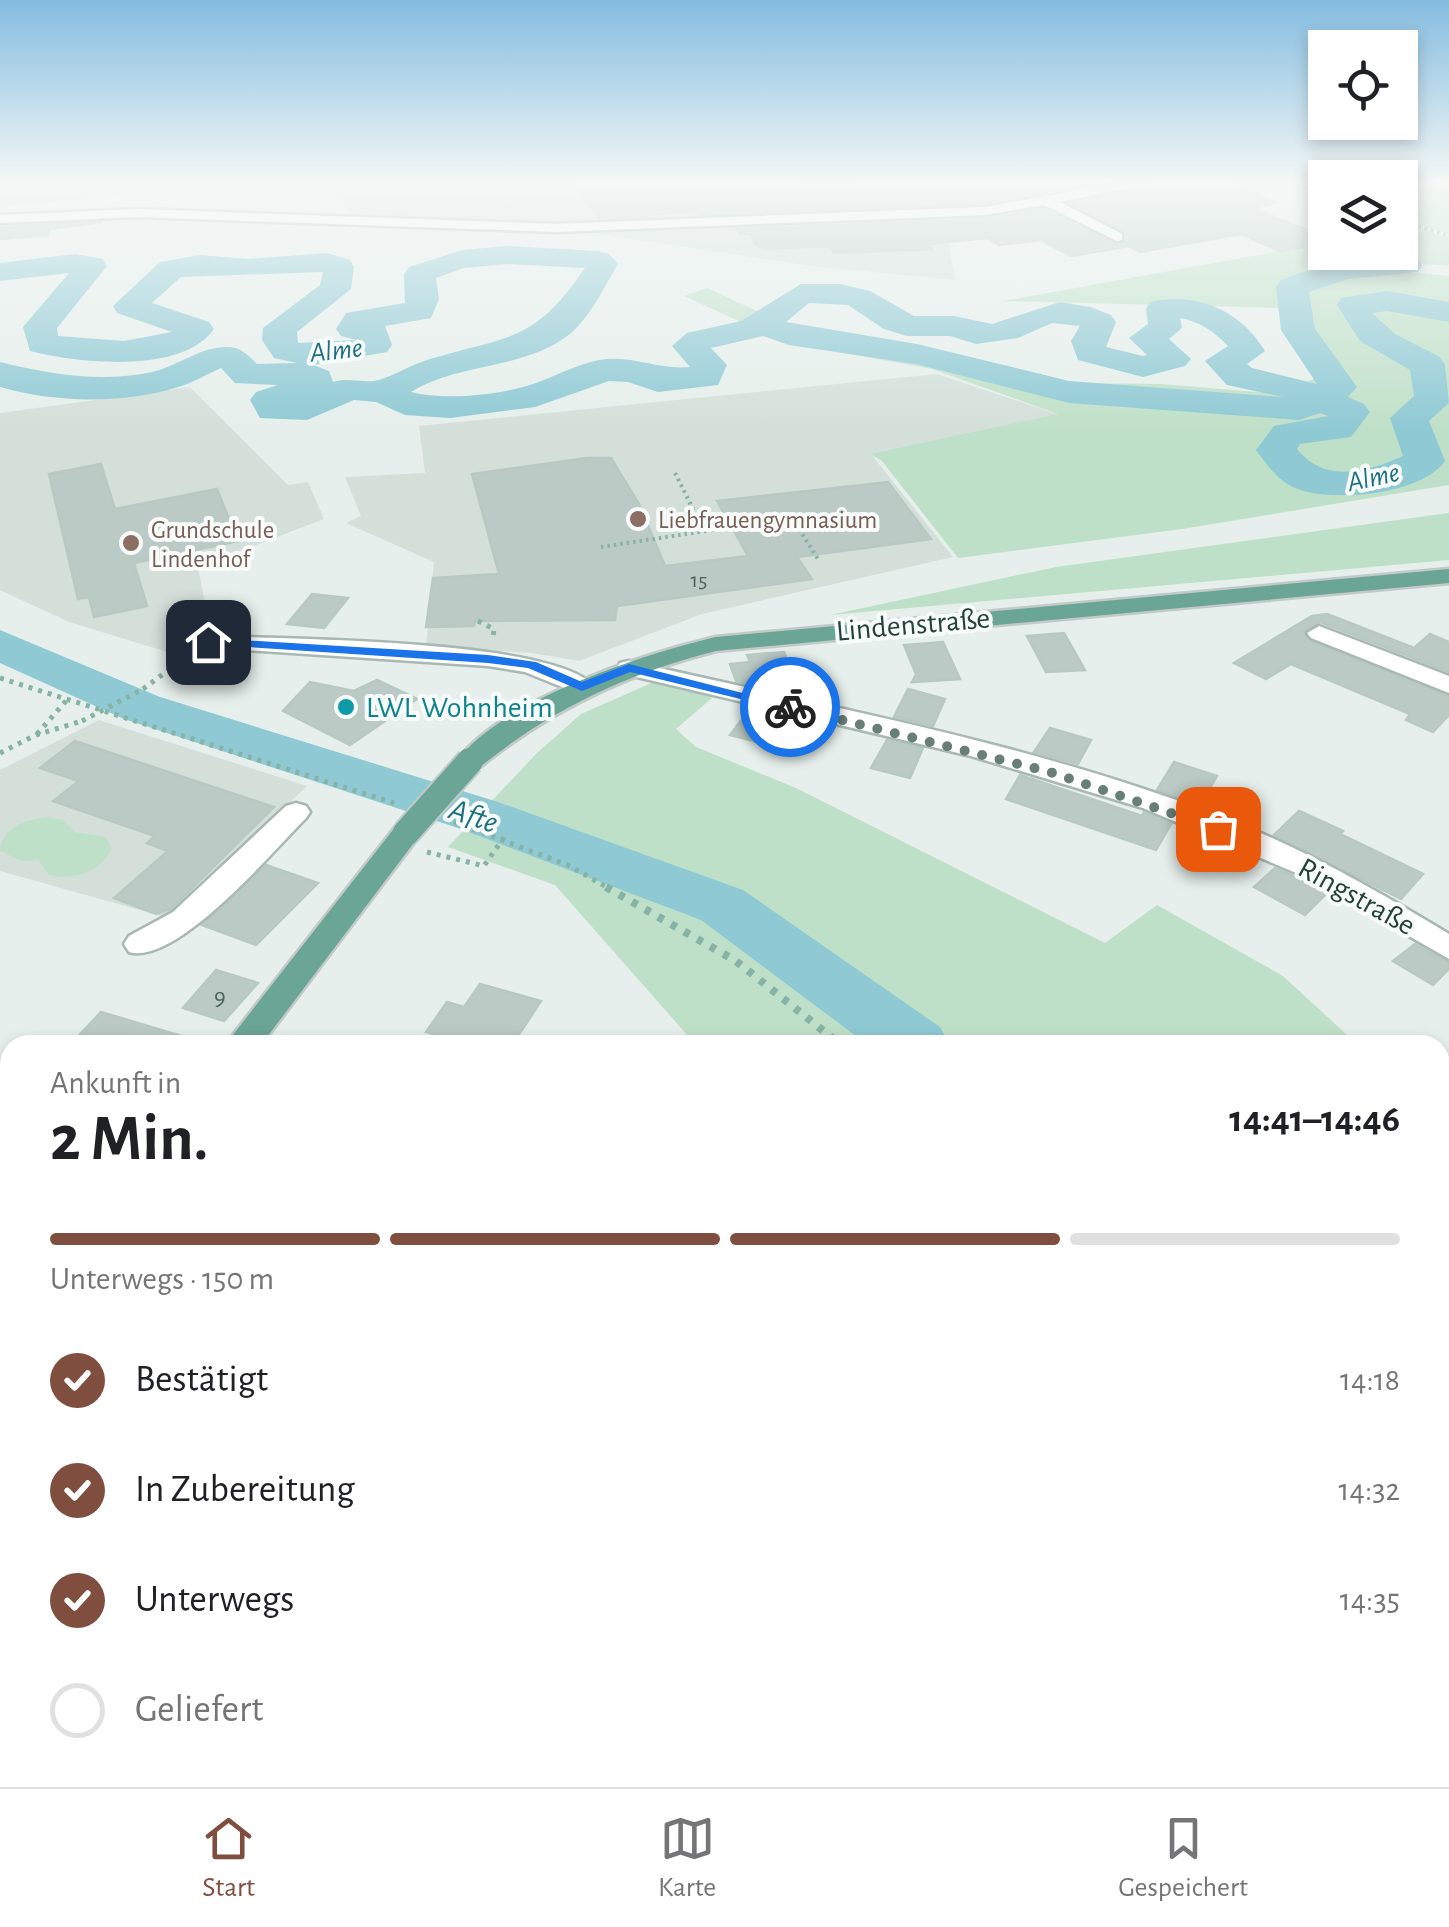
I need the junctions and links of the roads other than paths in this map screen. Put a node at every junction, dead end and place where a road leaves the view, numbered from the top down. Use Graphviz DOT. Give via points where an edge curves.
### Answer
graph roads {
  1 [pos="1449,576"];
  2 [pos="220,616"];
  3 [pos="1319,632"];
  4 [pos="629,668"];
  5 [pos="1449,685"];
  6 [pos="582,687"];
  7 [pos="296,812"];
  8 [pos="140,944"];
  9 [pos="1449,948"];
  10 [pos="250,1035"];
  1 -- 4 [label="main road, Lindenstraße" via="757,638"];
  2 -- 6 [label="street" via="208,642 488,659 531,665"];
  3 -- 5 [label="street"];
  4 -- 6 [label="main road, Lindenstraße"];
  4 -- 9 [label="street, Ringstraße" via="1050,772 1144,802 1318,871"];
  6 -- 10 [label="main road, Lindenstraße, bridge" via="538,710 470,761"];
  7 -- 8 [label="street" via="184,920"];
}
